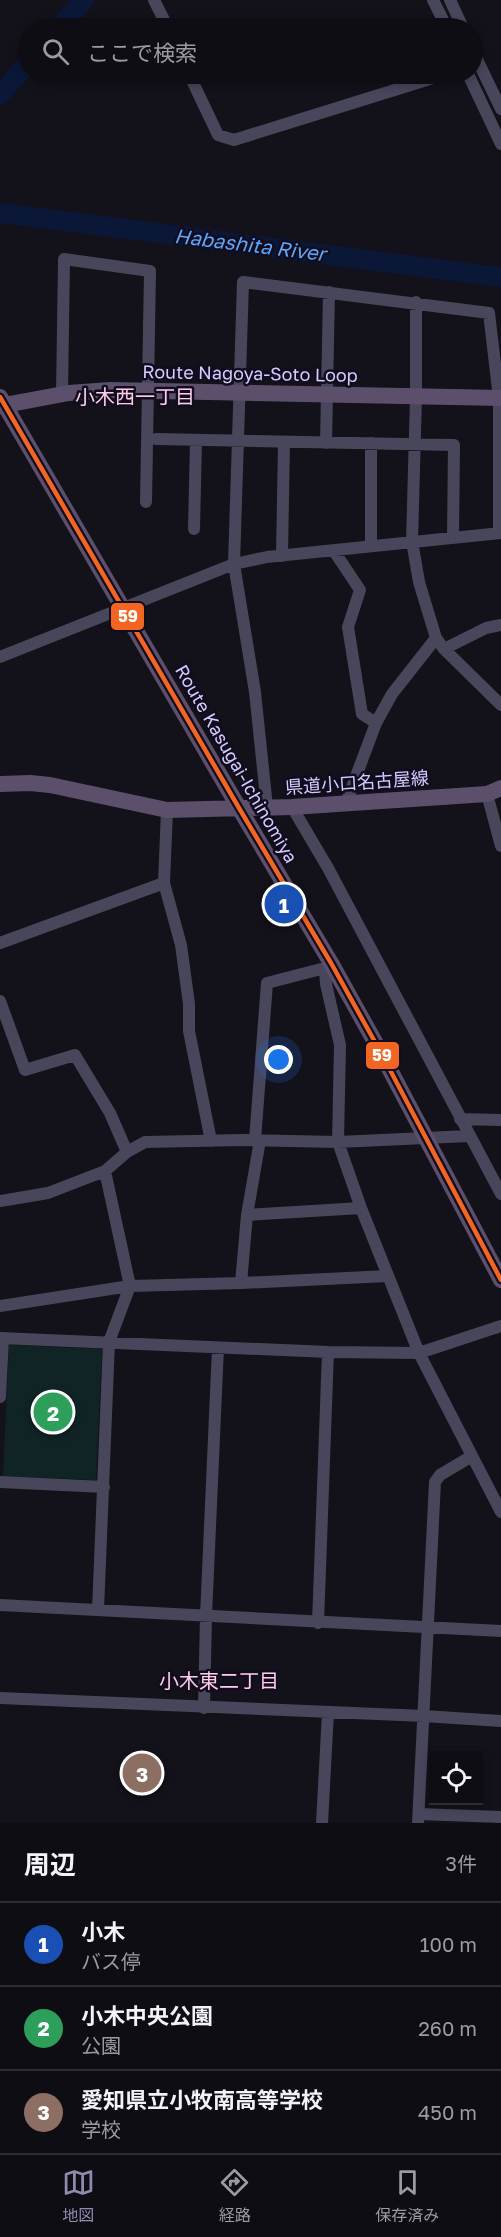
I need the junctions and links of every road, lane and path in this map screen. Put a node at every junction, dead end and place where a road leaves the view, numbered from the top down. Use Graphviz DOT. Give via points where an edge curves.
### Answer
graph roads {
  1 [pos="154,0"];
  2 [pos="434,0"];
  3 [pos="450,0"];
  4 [pos="163,18"];
  5 [pos="442,18"];
  6 [pos="458,18"];
  7 [pos="483,71"];
  8 [pos="194,84"];
  9 [pos="414,84"];
  10 [pos="473,84"];
  11 [pos="495,84"];
  12 [pos="501,109"];
  13 [pos="501,144"];
  14 [pos="329,292"];
  15 [pos="416,302"];
  16 [pos="148,391"];
  17 [pos="62,394"];
  18 [pos="238,394"];
  19 [pos="326,396"];
  20 [pos="416,397"];
  21 [pos="500,398"];
  22 [pos="1,402"];
  23 [pos="156,439"];
  24 [pos="196,440"];
  25 [pos="237,441"];
  26 [pos="284,442"];
  27 [pos="326,442"];
  28 [pos="371,443"];
  29 [pos="415,444"];
  30 [pos="146,502"];
  31 [pos="194,529"];
  32 [pos="500,533"];
  33 [pos="453,536"];
  34 [pos="412,541"];
  35 [pos="371,546"];
  36 [pos="334,551"];
  37 [pos="282,556"];
  38 [pos="234,564"];
  39 [pos="123,608"];
  40 [pos="501,624"];
  41 [pos="440,644"];
  42 [pos="0,656"];
  43 [pos="501,705"];
  44 [pos="376,723"];
  45 [pos="0,784"];
  46 [pos="494,791"];
  47 [pos="346,803"];
  48 [pos="267,807"];
  49 [pos="292,807"];
  50 [pos="238,808"];
  51 [pos="167,810"];
  52 [pos="501,846"];
  53 [pos="164,883"];
  54 [pos="0,944"];
  55 [pos="328,965"];
  56 [pos="0,1001"];
  57 [pos="460,1119"];
  58 [pos="501,1120"];
  59 [pos="469,1136"];
  60 [pos="426,1138"];
  61 [pos="257,1140"];
  62 [pos="211,1141"];
  63 [pos="338,1142"];
  64 [pos="127,1152"];
  65 [pos="105,1171"];
  66 [pos="501,1194"];
  67 [pos="0,1202"];
  68 [pos="361,1208"];
  69 [pos="247,1215"];
  70 [pos="388,1276"];
  71 [pos="501,1280"];
  72 [pos="241,1283"];
  73 [pos="130,1286"];
  74 [pos="0,1306"];
  75 [pos="501,1326"];
  76 [pos="1,1338"];
  77 [pos="109,1342"];
  78 [pos="218,1348"];
  79 [pos="328,1352"];
  80 [pos="418,1353"];
  81 [pos="0,1397"];
  82 [pos="472,1456"];
  83 [pos="0,1482"];
  84 [pos="104,1487"];
  85 [pos="501,1512"];
  86 [pos="0,1605"];
  87 [pos="99,1611"];
  88 [pos="206,1616"];
  89 [pos="318,1623"];
  90 [pos="428,1629"];
  91 [pos="501,1631"];
  92 [pos="0,1698"];
  93 [pos="204,1708"];
  94 [pos="328,1712"];
  95 [pos="424,1716"];
  96 [pos="501,1721"];
  97 [pos="501,1817"];
  98 [pos="419,1818"];
  99 [pos="322,1823"];
  1 -- 4 [label="street"];
  2 -- 5 [label="street"];
  3 -- 6 [label="street"];
  7 -- 11 [label="street"];
  8 -- 9 [label="street" via="218,135 234,140"];
  10 -- 13 [label="street"];
  11 -- 12 [label="street"];
  14 -- 15 [label="street"];
  14 -- 18 [label="street" via="243,282"];
  14 -- 19 [label="street"];
  15 -- 20 [label="street"];
  15 -- 21 [label="street" via="489,313"];
  16 -- 17 [label="main road, Route Nagoya-Soto Loop"];
  16 -- 17 [label="street" via="150,271 64,259"];
  16 -- 18 [label="main road, Route Nagoya-Soto Loop"];
  16 -- 30 [label="street"];
  17 -- 22 [label="main road, Route Nagoya-Soto Loop"];
  18 -- 19 [label="main road, Route Nagoya-Soto Loop"];
  18 -- 25 [label="street"];
  19 -- 20 [label="main road, Route Nagoya-Soto Loop"];
  19 -- 27 [label="street"];
  20 -- 21 [label="main road, Route Nagoya-Soto Loop"];
  20 -- 29 [label="street"];
  21 -- 32 [label="street"];
  22 -- 39 [label="main road, Route Kasugai-Ichinomiya"];
  23 -- 24 [label="street"];
  24 -- 25 [label="street"];
  24 -- 31 [label="street"];
  25 -- 26 [label="street"];
  25 -- 38 [label="street"];
  26 -- 27 [label="street"];
  26 -- 37 [label="street"];
  27 -- 28 [label="street"];
  28 -- 29 [label="street"];
  28 -- 35 [label="street"];
  29 -- 33 [label="street" via="454,445"];
  29 -- 34 [label="street"];
  32 -- 33 [label="street"];
  33 -- 34 [label="street"];
  34 -- 35 [label="street"];
  34 -- 41 [label="street" via="419,582"];
  35 -- 36 [label="street"];
  36 -- 37 [label="street"];
  36 -- 44 [label="street" via="360,590 348,627 362,714"];
  37 -- 38 [label="street"];
  38 -- 39 [label="street"];
  38 -- 48 [label="street" via="255,692"];
  39 -- 42 [label="street"];
  39 -- 50 [label="main road, Route Kasugai-Ichinomiya"];
  40 -- 41 [label="street"];
  41 -- 43 [label="street"];
  41 -- 44 [label="street" via="392,694"];
  44 -- 47 [label="street"];
  45 -- 51 [label="main road, 県道小口名古屋線" via="50,785"];
  46 -- 47 [label="main road, 県道小口名古屋線"];
  46 -- 52 [label="street"];
  47 -- 49 [label="main road, 県道小口名古屋線"];
  48 -- 49 [label="main road, 県道小口名古屋線"];
  48 -- 50 [label="main road, 県道小口名古屋線"];
  49 -- 57 [label="street"];
  50 -- 51 [label="main road, 県道小口名古屋線"];
  50 -- 55 [label="main road, Route Kasugai-Ichinomiya"];
  51 -- 53 [label="street"];
  53 -- 54 [label="street"];
  53 -- 62 [label="street" via="181,945 189,1031"];
  55 -- 60 [label="main road, Route Kasugai-Ichinomiya"];
  55 -- 61 [label="street" via="267,983"];
  55 -- 63 [label="street" via="326,984 340,1045"];
  56 -- 64 [label="street" via="24,1070 75,1055 111,1113"];
  57 -- 58 [label="street"];
  57 -- 59 [label="street"];
  59 -- 60 [label="street"];
  59 -- 66 [label="street"];
  60 -- 63 [label="street"];
  60 -- 71 [label="main road, Route Kasugai-Ichinomiya"];
  61 -- 62 [label="street"];
  61 -- 63 [label="street"];
  61 -- 69 [label="street"];
  62 -- 64 [label="street" via="145,1142"];
  63 -- 68 [label="street"];
  64 -- 65 [label="street"];
  65 -- 67 [label="street" via="48,1193"];
  65 -- 73 [label="street"];
  68 -- 69 [label="street"];
  68 -- 70 [label="street"];
  69 -- 72 [label="street"];
  70 -- 72 [label="street"];
  70 -- 80 [label="street"];
  72 -- 73 [label="street"];
  73 -- 74 [label="street"];
  73 -- 77 [label="street"];
  75 -- 80 [label="street"];
  76 -- 77 [label="street"];
  76 -- 81 [label="street"];
  77 -- 78 [label="street"];
  77 -- 84 [label="street"];
  78 -- 79 [label="street"];
  78 -- 88 [label="street"];
  79 -- 80 [label="street"];
  79 -- 89 [label="street"];
  80 -- 82 [label="street"];
  82 -- 85 [label="street"];
  82 -- 90 [label="street" via="435,1482"];
  83 -- 84 [label="street"];
  84 -- 87 [label="street"];
  86 -- 87 [label="street"];
  87 -- 88 [label="street"];
  88 -- 89 [label="street"];
  88 -- 93 [label="street"];
  89 -- 90 [label="street"];
  90 -- 91 [label="street"];
  90 -- 95 [label="street"];
  92 -- 93 [label="street"];
  93 -- 94 [label="street"];
  94 -- 95 [label="street"];
  94 -- 99 [label="street"];
  95 -- 96 [label="street"];
  95 -- 98 [label="street"];
  97 -- 98 [label="street"];
}
